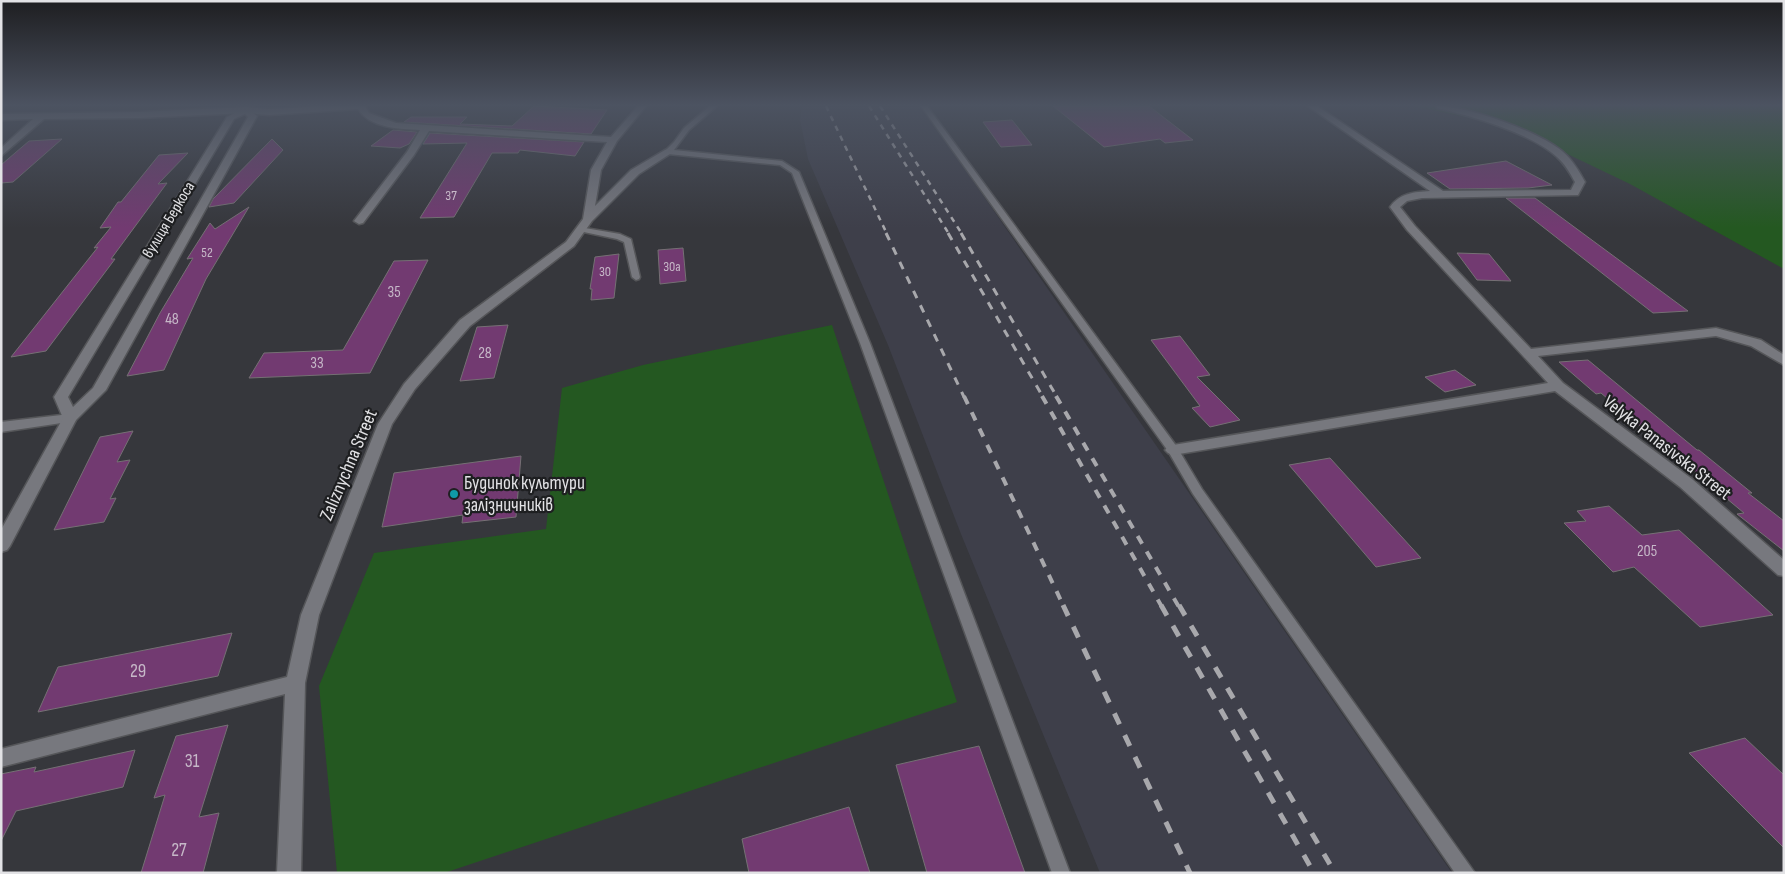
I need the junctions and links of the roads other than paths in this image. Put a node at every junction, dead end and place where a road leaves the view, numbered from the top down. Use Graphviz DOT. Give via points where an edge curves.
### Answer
graph roads {
  1 [pos="213,147"];
  2 [pos="236,147"];
  3 [pos="415,147"];
  4 [pos="609,147"];
  5 [pos="673,147"];
  6 [pos="954,147"];
  7 [pos="1371,147"];
  8 [pos="1547,147"];
  9 [pos="668,152"];
  10 [pos="1440,194"];
  11 [pos="359,221"];
  12 [pos="585,224"];
  13 [pos="636,277"];
  14 [pos="1529,354"];
  15 [pos="1784,361"];
  16 [pos="1558,386"];
  17 [pos="70,418"];
  18 [pos="1,427"];
  19 [pos="1173,450"];
  20 [pos="1,546"];
  21 [pos="1784,570"];
  22 [pos="295,683"];
  23 [pos="1,758"];
  24 [pos="289,873"];
  25 [pos="1062,873"];
  26 [pos="1466,873"];
  1 -- 17 [label="street, вулиця Беркоса" via="61,397"];
  2 -- 17 [label="street, вулиця Беркоса" via="99,390"];
  3 -- 11 [label="street"];
  4 -- 12 [label="street" via="596,170"];
  5 -- 9 [label="lane"];
  6 -- 19 [label="lane"];
  7 -- 10 [label="street"];
  8 -- 10 [label="street, Velyka Panasivska Street" via="1558,152 1572,167 1580,182 1574,193"];
  9 -- 12 [label="street, Zaliznychna Street" via="635,172"];
  9 -- 25 [label="lane" via="782,163 795,172 865,343"];
  10 -- 14 [label="street, Velyka Panasivska Street" via="1406,197 1394,207"];
  12 -- 13 [label="lane" via="628,241"];
  12 -- 22 [label="street, Zaliznychna Street" via="570,244 465,323 409,387 392,412 310,615"];
  14 -- 15 [label="street" via="1716,332 1756,342"];
  14 -- 16 [label="street, Velyka Panasivska Street"];
  16 -- 19 [label="street"];
  16 -- 21 [label="street, Velyka Panasivska Street" via="1686,482"];
  17 -- 18 [label="street"];
  17 -- 20 [label="street, вулиця Беркоса"];
  19 -- 26 [label="lane" via="1197,492"];
  22 -- 23 [label="street"];
  22 -- 24 [label="street, Zaliznychna Street"];
}
